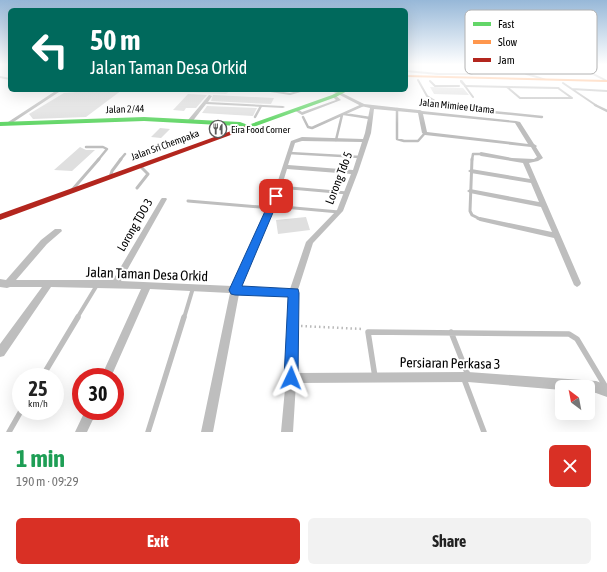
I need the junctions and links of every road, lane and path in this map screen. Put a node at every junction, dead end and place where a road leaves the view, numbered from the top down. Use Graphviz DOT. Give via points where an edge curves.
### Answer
graph roads {
  1 [pos="421,84"];
  2 [pos="462,84"];
  3 [pos="504,84"];
  4 [pos="556,84"];
  5 [pos="558,84"];
  6 [pos="572,89"];
  7 [pos="607,91"];
  8 [pos="57,92"];
  9 [pos="283,92"];
  10 [pos="300,92"];
  11 [pos="338,93"];
  12 [pos="210,96"];
  13 [pos="473,97"];
  14 [pos="205,103"];
  15 [pos="363,105"];
  16 [pos="261,106"];
  17 [pos="283,107"];
  18 [pos="372,107"];
  19 [pos="398,109"];
  20 [pos="420,111"];
  21 [pos="607,111"];
  22 [pos="343,115"];
  23 [pos="255,117"];
  24 [pos="542,117"];
  25 [pos="303,118"];
  26 [pos="370,118"];
  27 [pos="190,121"];
  28 [pos="4,124"];
  29 [pos="250,127"];
  30 [pos="425,133"];
  31 [pos="336,140"];
  32 [pos="365,141"];
  33 [pos="534,146"];
  34 [pos="86,147"];
  35 [pos="289,153"];
  36 [pos="125,154"];
  37 [pos="481,154"];
  38 [pos="360,157"];
  39 [pos="525,161"];
  40 [pos="140,166"];
  41 [pos="286,167"];
  42 [pos="471,171"];
  43 [pos="356,172"];
  44 [pos="110,177"];
  45 [pos="534,182"];
  46 [pos="279,186"];
  47 [pos="137,188"];
  48 [pos="71,191"];
  49 [pos="470,191"];
  50 [pos="347,193"];
  51 [pos="164,199"];
  52 [pos="188,201"];
  53 [pos="544,205"];
  54 [pos="272,207"];
  55 [pos="339,212"];
  56 [pos="0,216"];
  57 [pos="480,219"];
  58 [pos="58,231"];
  59 [pos="556,236"];
  60 [pos="577,283"];
  61 [pos="2,284"];
  62 [pos="97,284"];
  63 [pos="115,284"];
  64 [pos="48,285"];
  65 [pos="147,286"];
  66 [pos="193,288"];
  67 [pos="235,290"];
  68 [pos="294,293"];
  69 [pos="293,326"];
  70 [pos="368,332"];
  71 [pos="451,332"];
  72 [pos="0,352"];
  73 [pos="47,368"];
  74 [pos="110,368"];
  75 [pos="375,377"];
  76 [pos="466,377"];
  77 [pos="291,378"];
  78 [pos="607,390"];
  79 [pos="16,420"];
  80 [pos="87,420"];
  81 [pos="9,432"];
  82 [pos="81,432"];
  83 [pos="148,432"];
  84 [pos="207,432"];
  85 [pos="288,432"];
  86 [pos="484,432"];
  1 -- 24 [label="lane" via="426,95 436,101 490,112"];
  2 -- 13 [label="lane"];
  3 -- 4 [label="lane" via="520,98 572,99"];
  5 -- 6 [label="lane"];
  6 -- 7 [label="lane"];
  6 -- 21 [label="lane"];
  8 -- 28 [label="street"];
  9 -- 10 [label="lane"];
  11 -- 15 [label="street, Jalan Mimiee Utama"];
  11 -- 29 [label="main road, Jalan Sri Chempaka"];
  12 -- 14 [label="street"];
  14 -- 16 [label="street"];
  14 -- 27 [label="street"];
  15 -- 18 [label="street, Jalan Mimiee Utama"];
  15 -- 22 [label="lane"];
  16 -- 17 [label="street"];
  16 -- 23 [label="lane"];
  18 -- 19 [label="street, Jalan Mimiee Utama"];
  18 -- 26 [label="street, Lorong Tdo 5"];
  19 -- 20 [label="street, Jalan Mimiee Utama"];
  19 -- 30 [label="lane" via="397,139 418,142"];
  20 -- 30 [label="street"];
  20 -- 33 [label="street, Jalan Mimiee Utama" via="516,122"];
  22 -- 25 [label="lane" via="311,128"];
  22 -- 26 [label="lane"];
  22 -- 31 [label="lane"];
  26 -- 32 [label="street, Lorong Tdo 5"];
  27 -- 28 [label="main road, Jalan 2/44" via="144,119"];
  27 -- 29 [label="main road, Jalan 2/44"];
  29 -- 40 [label="main road, Jalan Sri Chempaka"];
  30 -- 33 [label="street"];
  31 -- 32 [label="street"];
  31 -- 35 [label="street" via="298,139 292,142"];
  32 -- 38 [label="street, Lorong Tdo 5"];
  33 -- 39 [label="street" via="540,158 536,162"];
  34 -- 48 [label="lane" via="107,149"];
  35 -- 38 [label="lane"];
  35 -- 41 [label="street"];
  36 -- 44 [label="lane" via="112,170"];
  37 -- 39 [label="street"];
  37 -- 42 [label="lane" via="472,155"];
  38 -- 43 [label="street, Lorong Tdo 5"];
  39 -- 45 [label="street"];
  40 -- 44 [label="main road, Jalan Sri Chempaka"];
  40 -- 47 [label="lane" via="148,174"];
  41 -- 43 [label="street"];
  41 -- 46 [label="street"];
  42 -- 45 [label="street"];
  42 -- 49 [label="lane"];
  43 -- 50 [label="street, Lorong Tdo 5"];
  44 -- 48 [label="main road, Jalan Sri Chempaka"];
  45 -- 53 [label="street"];
  46 -- 50 [label="lane"];
  46 -- 54 [label="street"];
  48 -- 56 [label="main road, Jalan Sri Chempaka"];
  49 -- 53 [label="street"];
  49 -- 57 [label="lane" via="470,213"];
  50 -- 55 [label="street, Lorong Tdo 5"];
  51 -- 63 [label="street, Lorong TDO 3"];
  52 -- 54 [label="lane"];
  53 -- 59 [label="street"];
  54 -- 55 [label="lane"];
  54 -- 67 [label="street"];
  55 -- 68 [label="street, Lorong Tdo 5" via="309,243"];
  57 -- 59 [label="street"];
  58 -- 61 [label="street"];
  59 -- 60 [label="street"];
  61 -- 64 [label="street, Jalan Taman Desa Orkid"];
  62 -- 63 [label="street, Jalan Taman Desa Orkid"];
  62 -- 64 [label="street, Jalan Taman Desa Orkid"];
  62 -- 73 [label="lane"];
  63 -- 65 [label="street, Jalan Taman Desa Orkid"];
  64 -- 72 [label="street"];
  65 -- 66 [label="street, Jalan Taman Desa Orkid"];
  65 -- 74 [label="street"];
  66 -- 67 [label="street, Jalan Taman Desa Orkid"];
  66 -- 83 [label="lane"];
  67 -- 68 [label="street, Jalan Taman Desa Orkid"];
  67 -- 84 [label="street"];
  68 -- 69 [label="street"];
  69 -- 70 [label="path" via="358,328"];
  69 -- 77 [label="street"];
  70 -- 71 [label="lane"];
  70 -- 75 [label="lane"];
  71 -- 76 [label="lane"];
  71 -- 78 [label="lane" via="572,335 577,339"];
  75 -- 76 [label="street, Persiaran Perkasa 3"];
  75 -- 77 [label="street, Persiaran Perkasa 3"];
  76 -- 78 [label="street, Persiaran Perkasa 3"];
  76 -- 86 [label="lane"];
  77 -- 85 [label="street"];
  79 -- 81 [label="lane"];
  80 -- 82 [label="street"];
}
